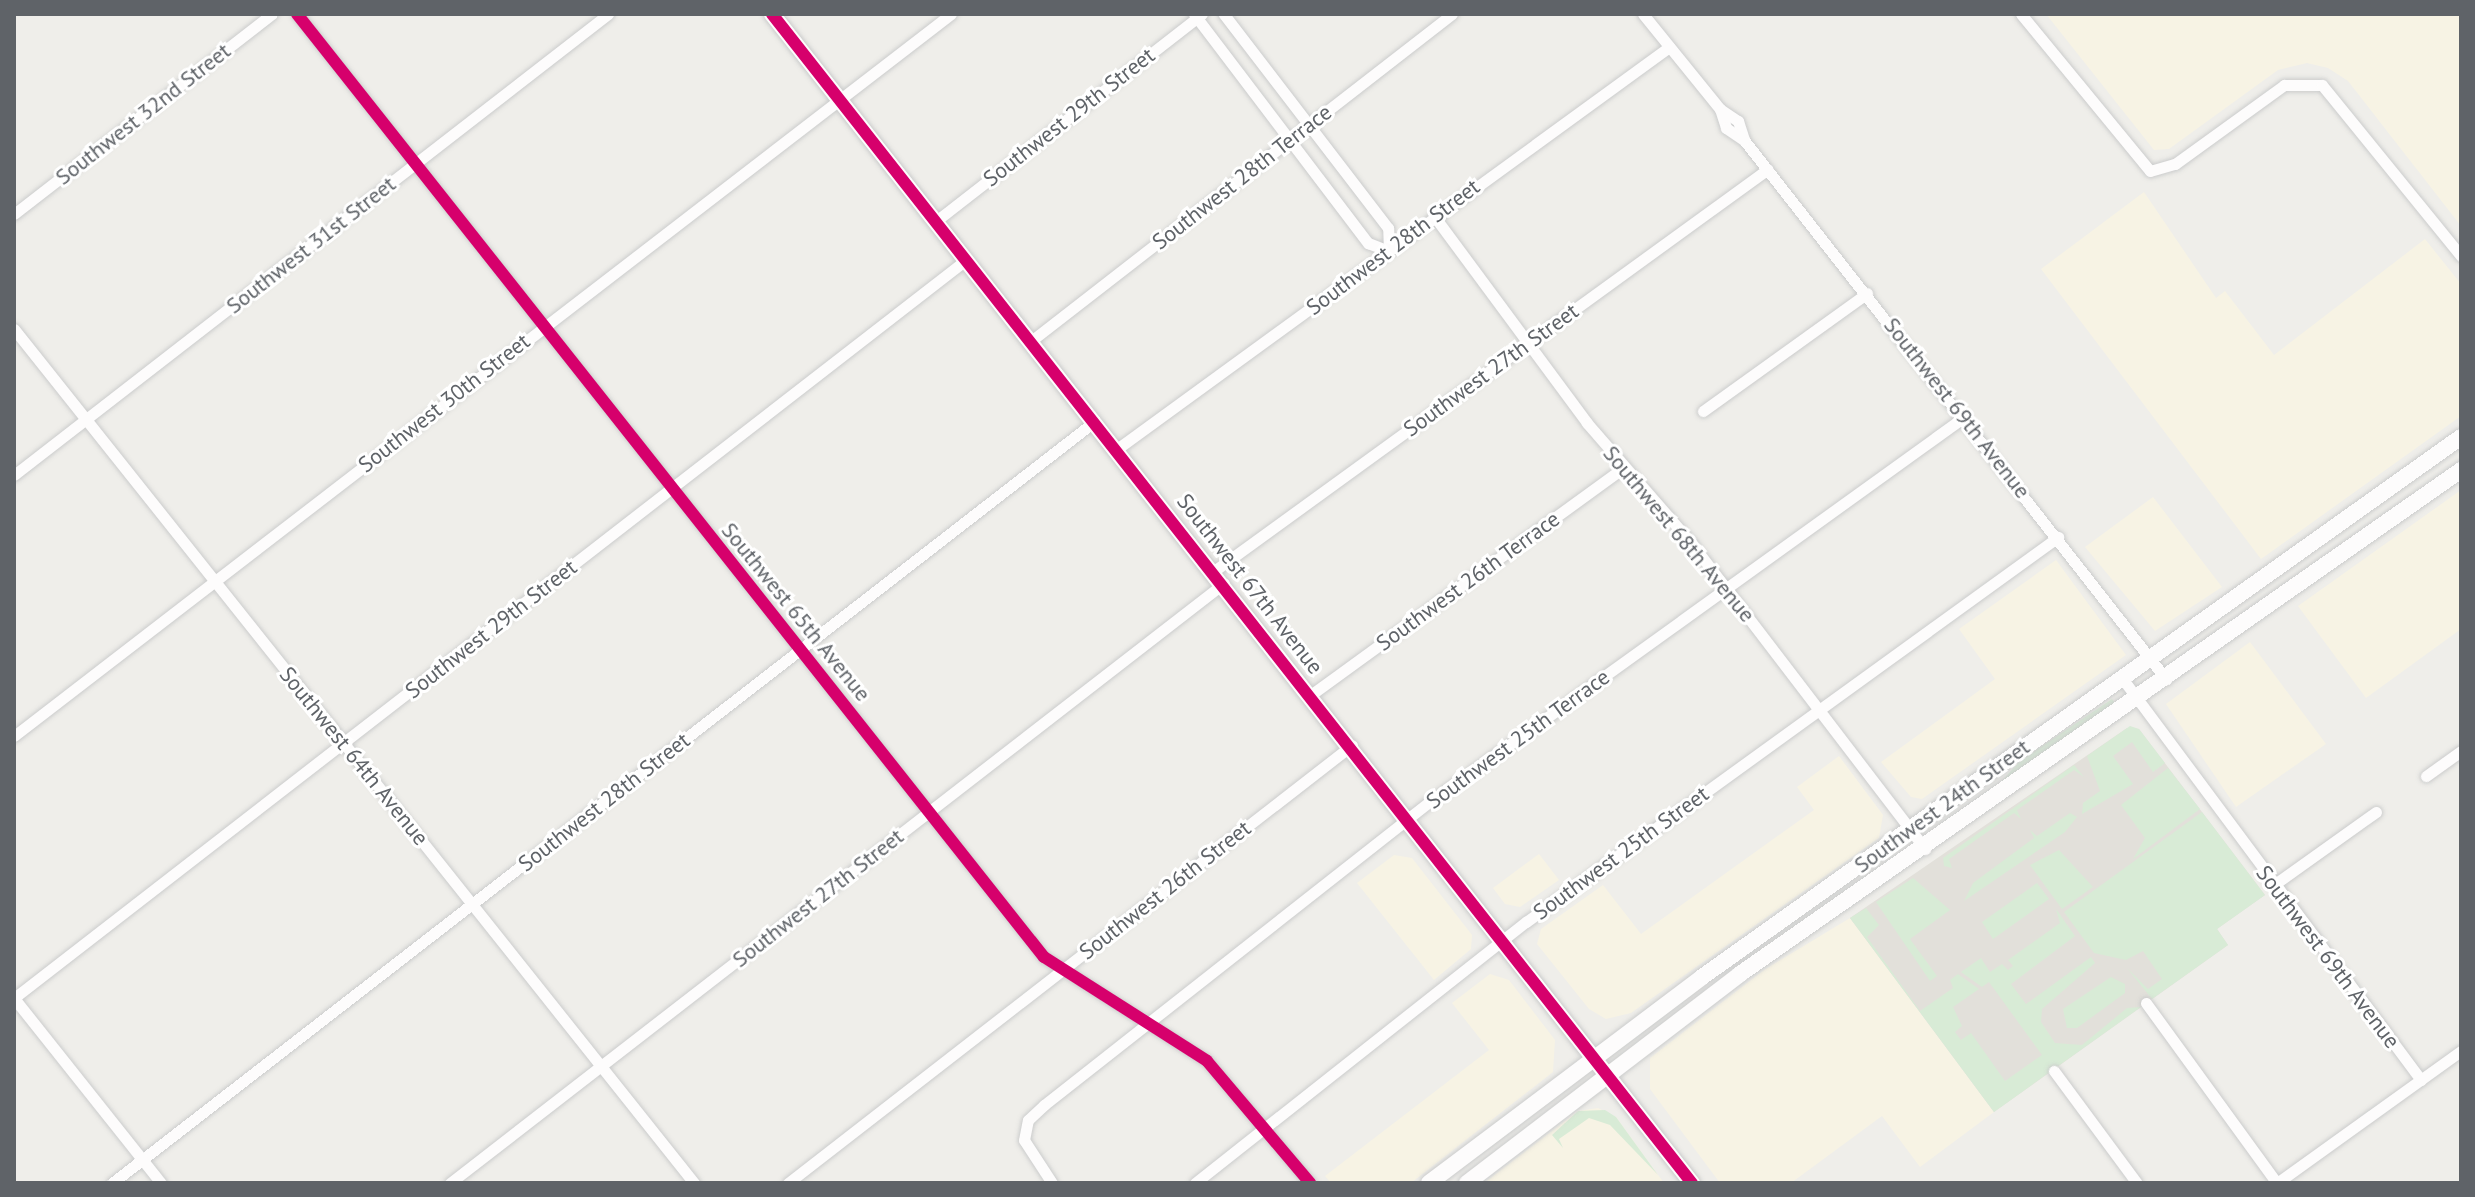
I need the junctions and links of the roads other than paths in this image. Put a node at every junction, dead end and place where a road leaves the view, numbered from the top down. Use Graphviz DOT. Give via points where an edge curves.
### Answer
graph roads {
  1 [pos="272,14"];
  2 [pos="297,14"];
  3 [pos="608,14"];
  4 [pos="772,14"];
  5 [pos="951,14"];
  6 [pos="1224,14"];
  7 [pos="1452,14"];
  8 [pos="1643,14"];
  9 [pos="2021,14"];
  10 [pos="1198,15"];
  11 [pos="1669,47"];
  12 [pos="839,99"];
  13 [pos="1309,125"];
  14 [pos="1289,141"];
  15 [pos="415,163"];
  16 [pos="1768,169"];
  17 [pos="14,214"];
  18 [pos="1434,216"];
  19 [pos="936,221"];
  20 [pos="1389,251"];
  21 [pos="2461,256"];
  22 [pos="967,259"];
  23 [pos="1867,293"];
  24 [pos="544,326"];
  25 [pos="14,329"];
  26 [pos="1031,341"];
  27 [pos="1531,341"];
  28 [pos="1703,411"];
  29 [pos="1964,417"];
  30 [pos="86,420"];
  31 [pos="1095,421"];
  32 [pos="2461,437"];
  33 [pos="1117,449"];
  34 [pos="1623,468"];
  35 [pos="2461,470"];
  36 [pos="14,475"];
  37 [pos="672,488"];
  38 [pos="2058,537"];
  39 [pos="1219,577"];
  40 [pos="214,581"];
  41 [pos="1726,588"];
  42 [pos="802,650"];
  43 [pos="2151,658"];
  44 [pos="2122,678"];
  45 [pos="2166,679"];
  46 [pos="1312,694"];
  47 [pos="2138,700"];
  48 [pos="1821,710"];
  49 [pos="14,736"];
  50 [pos="343,743"];
  51 [pos="1352,745"];
  52 [pos="2461,751"];
  53 [pos="2426,776"];
  54 [pos="929,812"];
  55 [pos="2376,812"];
  56 [pos="1411,819"];
  57 [pos="1912,828"];
  58 [pos="1926,850"];
  59 [pos="2275,884"];
  60 [pos="472,904"];
  61 [pos="1754,939"];
  62 [pos="1505,941"];
  63 [pos="1767,955"];
  64 [pos="1060,972"];
  65 [pos="14,998"];
  66 [pos="2146,1003"];
  67 [pos="1150,1023"];
  68 [pos="2461,1051"];
  69 [pos="1595,1055"];
  70 [pos="601,1067"];
  71 [pos="2054,1071"];
  72 [pos="1609,1073"];
  73 [pos="2421,1080"];
  74 [pos="1267,1127"];
  75 [pos="143,1159"];
  76 [pos="112,1183"];
  77 [pos="161,1183"];
  78 [pos="450,1183"];
  79 [pos="694,1183"];
  80 [pos="788,1183"];
  81 [pos="1052,1183"];
  82 [pos="1195,1183"];
  83 [pos="1310,1183"];
  84 [pos="1429,1183"];
  85 [pos="1467,1183"];
  86 [pos="1692,1183"];
  87 [pos="2137,1183"];
  88 [pos="2277,1183"];
  1 -- 17 [label="street, Southwest 32nd Street"];
  2 -- 15 [label="street, Southwest 65th Avenue"];
  3 -- 15 [label="street, Southwest 31st Street"];
  4 -- 12 [label="main road, Southwest 67th Avenue"];
  5 -- 12 [label="street, Southwest 30th Street"];
  6 -- 13 [label="street"];
  7 -- 13 [label="street, Southwest 28th Terrace"];
  8 -- 11 [label="street, Southwest 69th Avenue"];
  9 -- 21 [label="street" via="2150,171 2175,164 2284,85 2314,82 2343,105"];
  10 -- 14 [label="street"];
  10 -- 19 [label="street, Southwest 29th Street"];
  11 -- 16 [label="street, Southwest 69th Avenue" via="1720,109 1726,128"];
  11 -- 18 [label="street, Southwest 28th Street"];
  12 -- 19 [label="main road, Southwest 67th Avenue"];
  12 -- 24 [label="street, Southwest 30th Street"];
  13 -- 14 [label="street, Southwest 28th Terrace"];
  13 -- 20 [label="street" via="1388,228"];
  14 -- 20 [label="street" via="1368,243"];
  14 -- 26 [label="street, Southwest 28th Terrace"];
  15 -- 24 [label="street, Southwest 65th Avenue"];
  15 -- 30 [label="street, Southwest 31st Street"];
  16 -- 23 [label="street, Southwest 69th Avenue"];
  16 -- 27 [label="street, Southwest 27th Street"];
  18 -- 20 [label="street, Southwest 28th Street"];
  18 -- 27 [label="street, Southwest 68th Avenue"];
  19 -- 22 [label="main road, Southwest 67th Avenue"];
  20 -- 33 [label="street, Southwest 28th Street"];
  22 -- 26 [label="main road, Southwest 67th Avenue"];
  22 -- 37 [label="street, Southwest 29th Street"];
  23 -- 28 [label="street"];
  23 -- 29 [label="street, Southwest 69th Avenue"];
  24 -- 37 [label="street, Southwest 65th Avenue"];
  24 -- 40 [label="street, Southwest 30th Street"];
  25 -- 30 [label="street, Southwest 64th Avenue"];
  26 -- 31 [label="main road, Southwest 67th Avenue"];
  27 -- 34 [label="street, Southwest 68th Avenue"];
  27 -- 39 [label="street, Southwest 27th Street"];
  29 -- 38 [label="street, Southwest 69th Avenue"];
  29 -- 41 [label="street, Southwest 25th Terrace"];
  30 -- 36 [label="street, Southwest 31st Street"];
  30 -- 40 [label="street, Southwest 64th Avenue"];
  31 -- 33 [label="main road, Southwest 67th Avenue"];
  31 -- 42 [label="street, Southwest 28th Street"];
  32 -- 43 [label="main road, Southwest 24th Street"];
  33 -- 39 [label="main road, Southwest 67th Avenue"];
  34 -- 41 [label="street, Southwest 68th Avenue"];
  34 -- 46 [label="street, Southwest 26th Terrace"];
  35 -- 45 [label="main road, Southwest 24th Street"];
  37 -- 42 [label="street, Southwest 65th Avenue"];
  37 -- 50 [label="street, Southwest 29th Street"];
  38 -- 43 [label="street, Southwest 69th Avenue"];
  38 -- 48 [label="street, Southwest 25th Street"];
  39 -- 46 [label="main road, Southwest 67th Avenue"];
  39 -- 54 [label="street, Southwest 27th Street"];
  40 -- 49 [label="street, Southwest 30th Street"];
  40 -- 50 [label="street, Southwest 64th Avenue"];
  41 -- 48 [label="street, Southwest 68th Avenue"];
  41 -- 56 [label="street, Southwest 25th Terrace"];
  42 -- 54 [label="street, Southwest 65th Avenue"];
  42 -- 60 [label="street, Southwest 28th Street"];
  43 -- 44 [label="main road, Southwest 24th Street"];
  43 -- 45 [label="street, Southwest 69th Avenue"];
  44 -- 47 [label="street, Southwest 69th Avenue"];
  44 -- 57 [label="main road, Southwest 24th Street"];
  45 -- 47 [label="main road, Southwest 24th Street"];
  46 -- 51 [label="main road, Southwest 67th Avenue"];
  47 -- 58 [label="main road, Southwest 24th Street"];
  47 -- 59 [label="street, Southwest 69th Avenue"];
  48 -- 57 [label="street, Southwest 68th Avenue"];
  48 -- 62 [label="street, Southwest 25th Street"];
  50 -- 60 [label="street, Southwest 64th Avenue"];
  50 -- 65 [label="street, Southwest 29th Street"];
  51 -- 56 [label="main road, Southwest 67th Avenue"];
  51 -- 64 [label="street, Southwest 26th Street"];
  52 -- 53 [label="street"];
  54 -- 64 [label="street, Southwest 65th Avenue"];
  54 -- 70 [label="street, Southwest 27th Street"];
  55 -- 59 [label="street"];
  56 -- 62 [label="main road, Southwest 67th Avenue"];
  56 -- 67 [label="street, Southwest 25th Terrace"];
  57 -- 58 [label="street, Southwest 68th Avenue"];
  57 -- 61 [label="main road, Southwest 24th Street"];
  58 -- 63 [label="main road, Southwest 24th Street"];
  59 -- 73 [label="street, Southwest 69th Avenue"];
  60 -- 70 [label="street, Southwest 64th Avenue"];
  60 -- 75 [label="street, Southwest 28th Street"];
  61 -- 63 [label="main road"];
  61 -- 69 [label="main road, Southwest 24th Street"];
  62 -- 69 [label="main road, Southwest 67th Avenue"];
  62 -- 74 [label="street, Southwest 25th Street"];
  63 -- 72 [label="main road, Southwest 24th Street"];
  64 -- 67 [label="street, Southwest 65th Avenue"];
  64 -- 80 [label="street, Southwest 26th Street"];
  65 -- 75 [label="street"];
  66 -- 88 [label="street"];
  67 -- 74 [label="street, Southwest 65th Avenue" via="1220,1072"];
  67 -- 81 [label="street, Southwest 25th Terrace" via="1028,1120 1026,1146"];
  68 -- 73 [label="street"];
  69 -- 72 [label="main road, Southwest 67th Avenue"];
  69 -- 84 [label="main road, Southwest 24th Street"];
  70 -- 78 [label="street, Southwest 27th Street"];
  70 -- 79 [label="street, Southwest 64th Avenue"];
  71 -- 87 [label="street"];
  72 -- 85 [label="main road, Southwest 24th Street"];
  72 -- 86 [label="main road, Southwest 67th Avenue"];
  73 -- 88 [label="street"];
  74 -- 82 [label="street, Southwest 25th Street"];
  74 -- 83 [label="street, Southwest 65th Avenue"];
  75 -- 76 [label="street, Southwest 28th Street"];
  75 -- 77 [label="street"];
}
